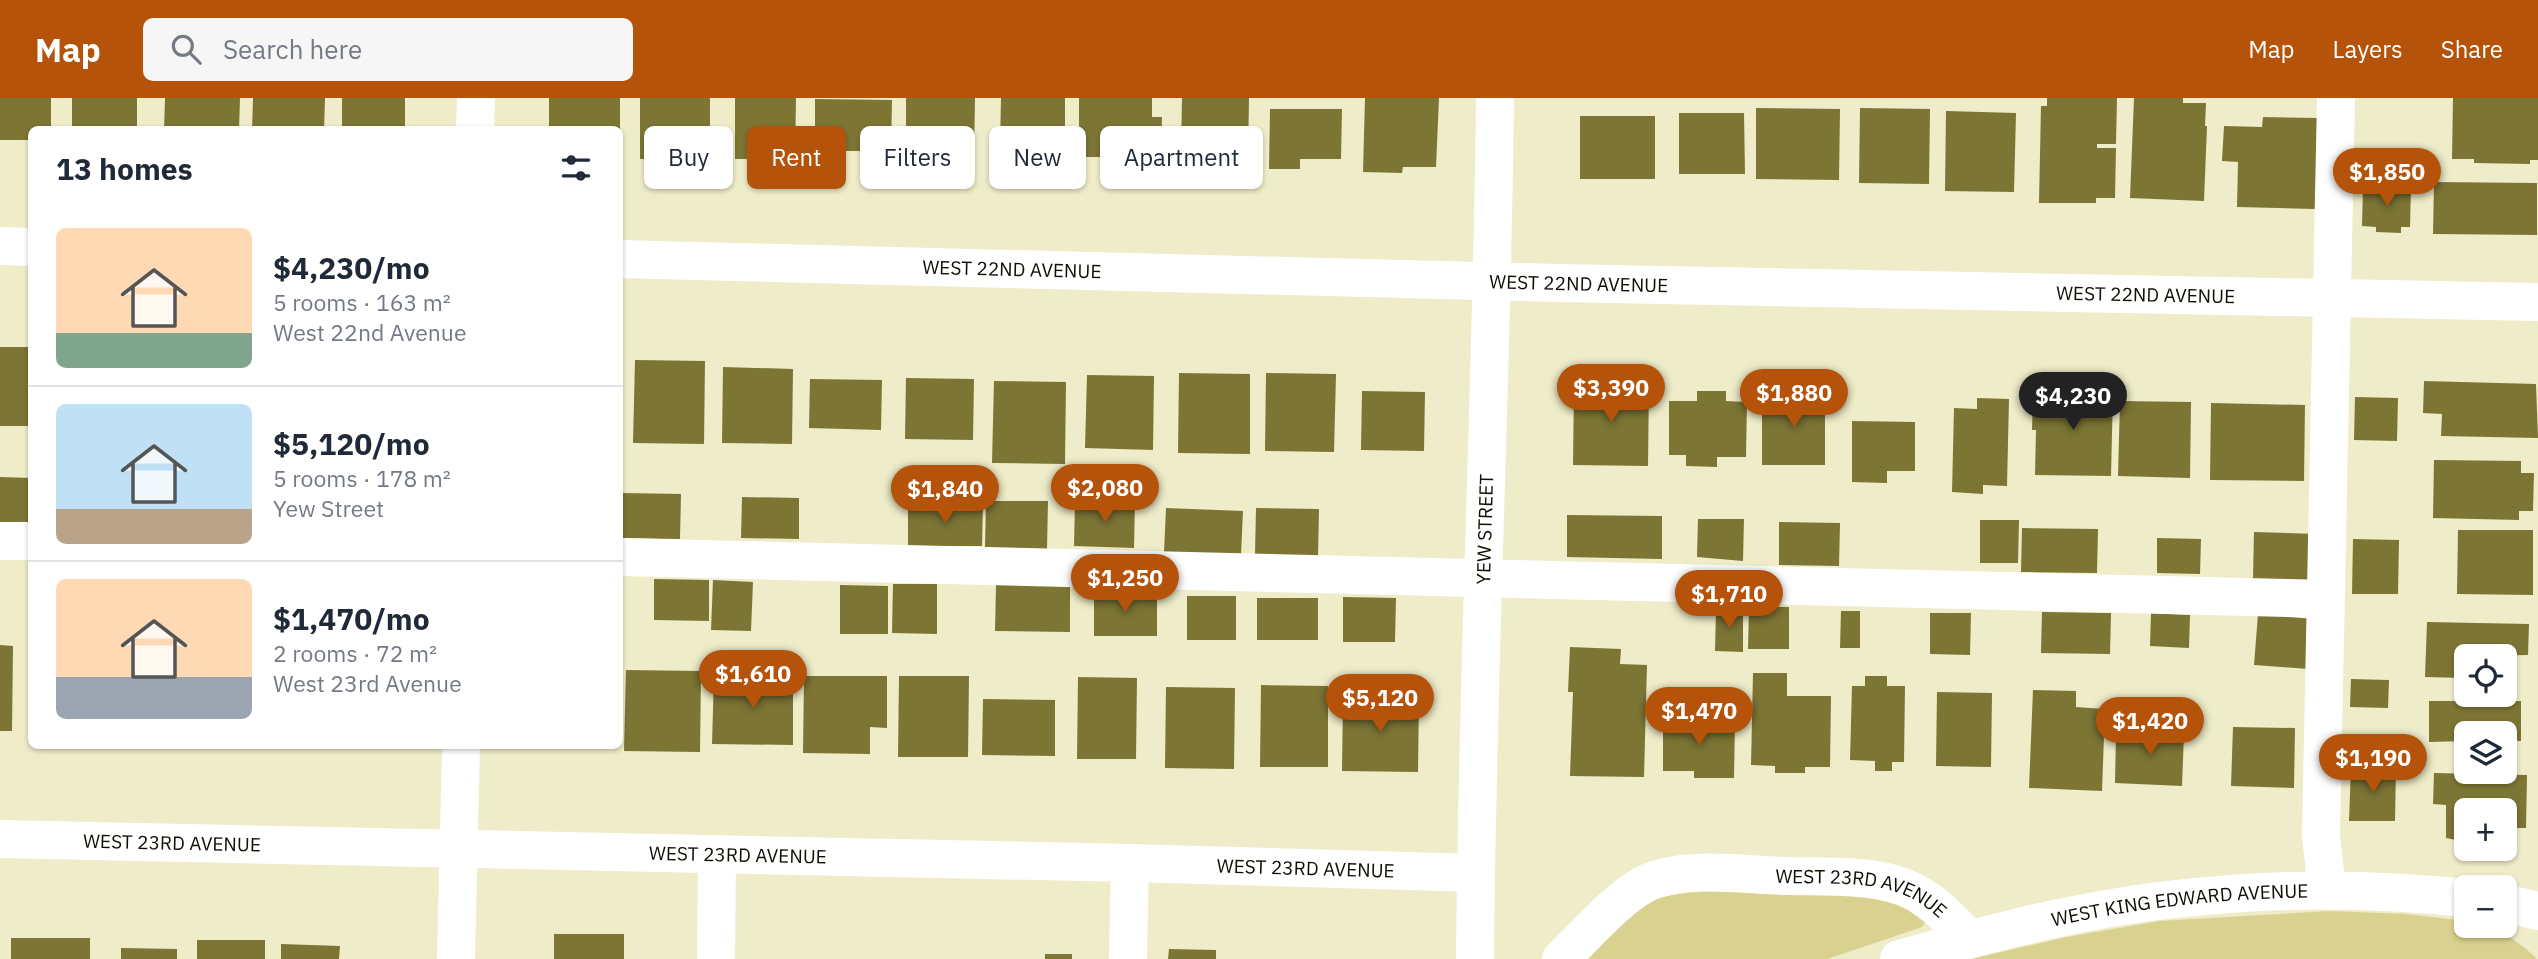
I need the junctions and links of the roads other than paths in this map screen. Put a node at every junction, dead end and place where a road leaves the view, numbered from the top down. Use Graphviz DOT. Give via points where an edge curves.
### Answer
graph roads {
  1 [pos="476,98"];
  2 [pos="1495,98"];
  3 [pos="2336,98"];
  4 [pos="475,126"];
  5 [pos="0,246"];
  6 [pos="28,247"];
  7 [pos="623,259"];
  8 [pos="1493,281"];
  9 [pos="2331,297"];
  10 [pos="2538,302"];
  11 [pos="0,541"];
  12 [pos="28,541"];
  13 [pos="623,557"];
  14 [pos="1484,578"];
  15 [pos="2325,599"];
  16 [pos="461,749"];
  17 [pos="0,839"];
  18 [pos="459,849"];
  19 [pos="717,855"];
  20 [pos="1130,863"];
  21 [pos="1476,873"];
  22 [pos="2327,890"];
  23 [pos="2454,897"];
  24 [pos="2517,906"];
  25 [pos="2538,911"];
  26 [pos="1970,939"];
  27 [pos="456,959"];
  28 [pos="716,959"];
  29 [pos="1128,959"];
  30 [pos="1475,959"];
  31 [pos="1561,959"];
  32 [pos="1899,959"];
  1 -- 4 [label="street"];
  2 -- 8 [label="street, YEW STREET"];
  3 -- 9 [label="street"];
  5 -- 6 [label="street"];
  7 -- 8 [label="street, WEST 22ND AVENUE"];
  8 -- 9 [label="street, WEST 22ND AVENUE"];
  8 -- 14 [label="street, YEW STREET"];
  9 -- 10 [label="street, WEST 22ND AVENUE"];
  9 -- 15 [label="street"];
  11 -- 12 [label="street"];
  13 -- 14 [label="street"];
  14 -- 15 [label="street"];
  14 -- 21 [label="street, YEW STREET"];
  15 -- 22 [label="street" via="2321,836"];
  16 -- 18 [label="street"];
  17 -- 18 [label="street, WEST 23RD AVENUE"];
  18 -- 19 [label="street, WEST 23RD AVENUE"];
  18 -- 27 [label="street"];
  19 -- 20 [label="street, WEST 23RD AVENUE"];
  19 -- 28 [label="street"];
  20 -- 21 [label="street, WEST 23RD AVENUE"];
  20 -- 29 [label="street"];
  21 -- 30 [label="street, YEW STREET"];
  22 -- 23 [label="street, WEST KING EDWARD AVENUE"];
  22 -- 26 [label="street, WEST KING EDWARD AVENUE" via="2157,901"];
  24 -- 25 [label="street"];
  26 -- 31 [label="street, WEST 23RD AVENUE" via="1931,901 1903,886 1863,878 1694,873 1645,884"];
  26 -- 32 [label="street, WEST KING EDWARD AVENUE"];
}
